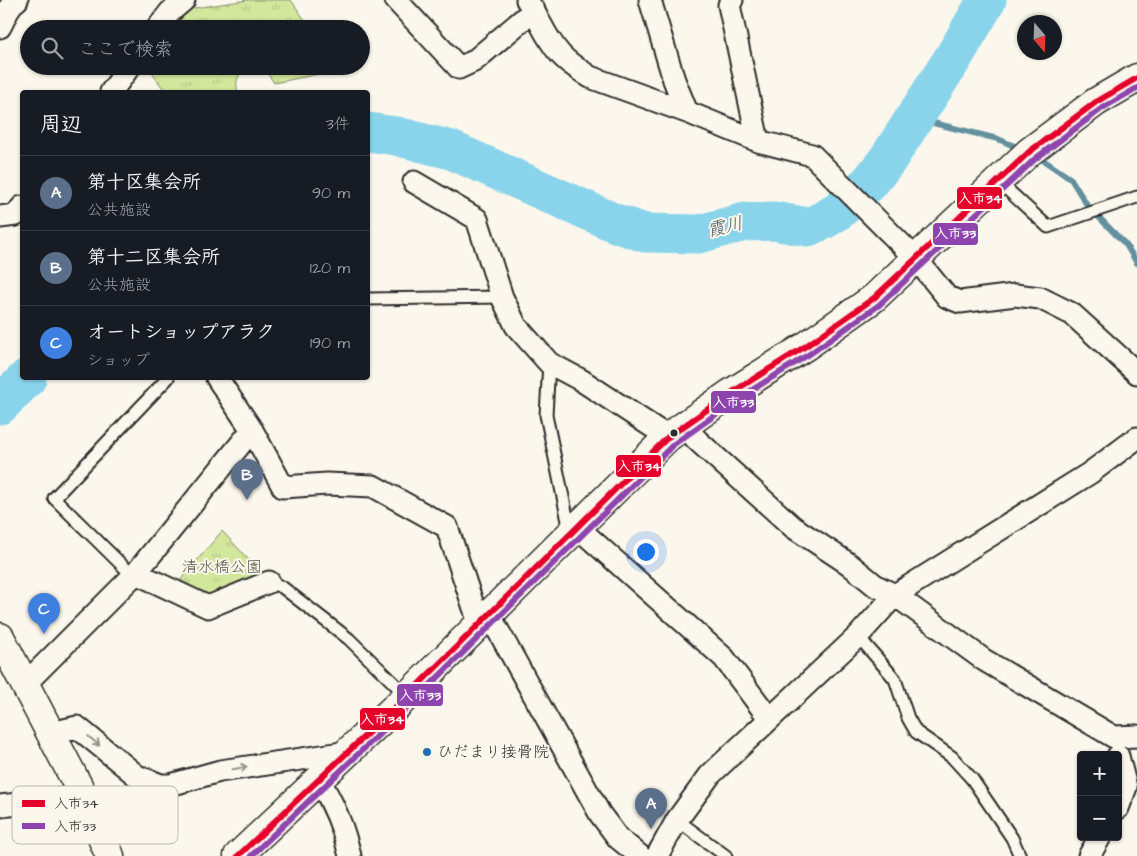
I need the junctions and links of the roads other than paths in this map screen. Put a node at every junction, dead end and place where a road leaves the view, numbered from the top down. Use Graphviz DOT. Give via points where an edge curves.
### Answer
graph roads {
  1 [pos="17,0"];
  2 [pos="184,0"];
  3 [pos="396,0"];
  4 [pos="650,0"];
  5 [pos="732,0"];
  6 [pos="530,5"];
  7 [pos="164,20"];
  8 [pos="0,27"];
  9 [pos="123,75"];
  10 [pos="1137,78"];
  11 [pos="112,90"];
  12 [pos="687,112"];
  13 [pos="758,141"];
  14 [pos="998,181"];
  15 [pos="414,182"];
  16 [pos="1137,197"];
  17 [pos="20,209"];
  18 [pos="0,217"];
  19 [pos="917,260"];
  20 [pos="502,297"];
  21 [pos="370,299"];
  22 [pos="549,363"];
  23 [pos="1137,373"];
  24 [pos="166,380"];
  25 [pos="218,380"];
  26 [pos="252,430"];
  27 [pos="676,431"];
  28 [pos="1137,438"];
  29 [pos="573,529"];
  30 [pos="134,574"];
  31 [pos="269,582"];
  32 [pos="895,595"];
  33 [pos="484,618"];
  34 [pos="858,636"];
  35 [pos="4,653"];
  36 [pos="25,684"];
  37 [pos="407,696"];
  38 [pos="769,718"];
  39 [pos="51,733"];
  40 [pos="1137,736"];
  41 [pos="1117,749"];
  42 [pos="349,752"];
  43 [pos="319,780"];
  44 [pos="78,786"];
  45 [pos="1122,798"];
  46 [pos="677,820"];
  47 [pos="1098,841"];
  48 [pos="105,844"];
  49 [pos="110,856"];
  50 [pos="238,856"];
  51 [pos="350,856"];
  52 [pos="640,856"];
  53 [pos="657,856"];
  54 [pos="726,856"];
  55 [pos="1020,856"];
  56 [pos="1089,856"];
  1 -- 8 [label="street"];
  2 -- 7 [label="street"];
  3 -- 6 [label="street" via="459,68 474,61"];
  4 -- 12 [label="street"];
  5 -- 13 [label="street" via="729,5"];
  6 -- 12 [label="street" via="552,44 576,68 590,77"];
  9 -- 11 [label="street"];
  10 -- 14 [label="main road" via="1096,102 1051,135"];
  12 -- 13 [label="street"];
  13 -- 19 [label="street" via="812,156"];
  14 -- 16 [label="lane" via="1048,227"];
  14 -- 19 [label="main road"];
  15 -- 20 [label="street" via="477,219"];
  17 -- 18 [label="street" via="16,215"];
  19 -- 23 [label="street" via="947,297 960,302 1015,295 1040,298 1072,314"];
  19 -- 27 [label="main road" via="844,321"];
  20 -- 21 [label="lane"];
  20 -- 22 [label="street" via="516,326"];
  22 -- 27 [label="street"];
  22 -- 29 [label="lane" via="546,415"];
  24 -- 30 [label="lane" via="54,498"];
  25 -- 26 [label="street"];
  26 -- 30 [label="street"];
  26 -- 33 [label="street" via="283,487 327,484 373,486 447,528"];
  27 -- 29 [label="main road"];
  27 -- 32 [label="street" via="698,442 793,527 876,586"];
  28 -- 32 [label="street" via="1090,473"];
  29 -- 33 [label="main road"];
  29 -- 38 [label="street" via="724,658"];
  30 -- 31 [label="street" via="208,607"];
  30 -- 36 [label="street"];
  31 -- 37 [label="lane" via="282,587 349,639"];
  32 -- 34 [label="street"];
  32 -- 41 [label="street" via="984,660"];
  33 -- 37 [label="main road"];
  33 -- 52 [label="street" via="600,814 618,838"];
  34 -- 38 [label="street"];
  34 -- 55 [label="lane" via="895,679 916,732 952,757 972,779 1007,830"];
  35 -- 36 [label="main road"];
  36 -- 39 [label="main road"];
  37 -- 42 [label="main road"];
  38 -- 46 [label="street" via="710,775"];
  39 -- 42 [label="street, one-way" via="77,727 136,776 160,785 220,771"];
  39 -- 44 [label="main road"];
  40 -- 41 [label="street"];
  41 -- 45 [label="street" via="1126,787"];
  42 -- 43 [label="main road"];
  43 -- 50 [label="main road"];
  43 -- 51 [label="street" via="333,803"];
  46 -- 53 [label="street"];
  46 -- 54 [label="lane"];
  47 -- 56 [label="street"];
  48 -- 49 [label="main road"];
}
